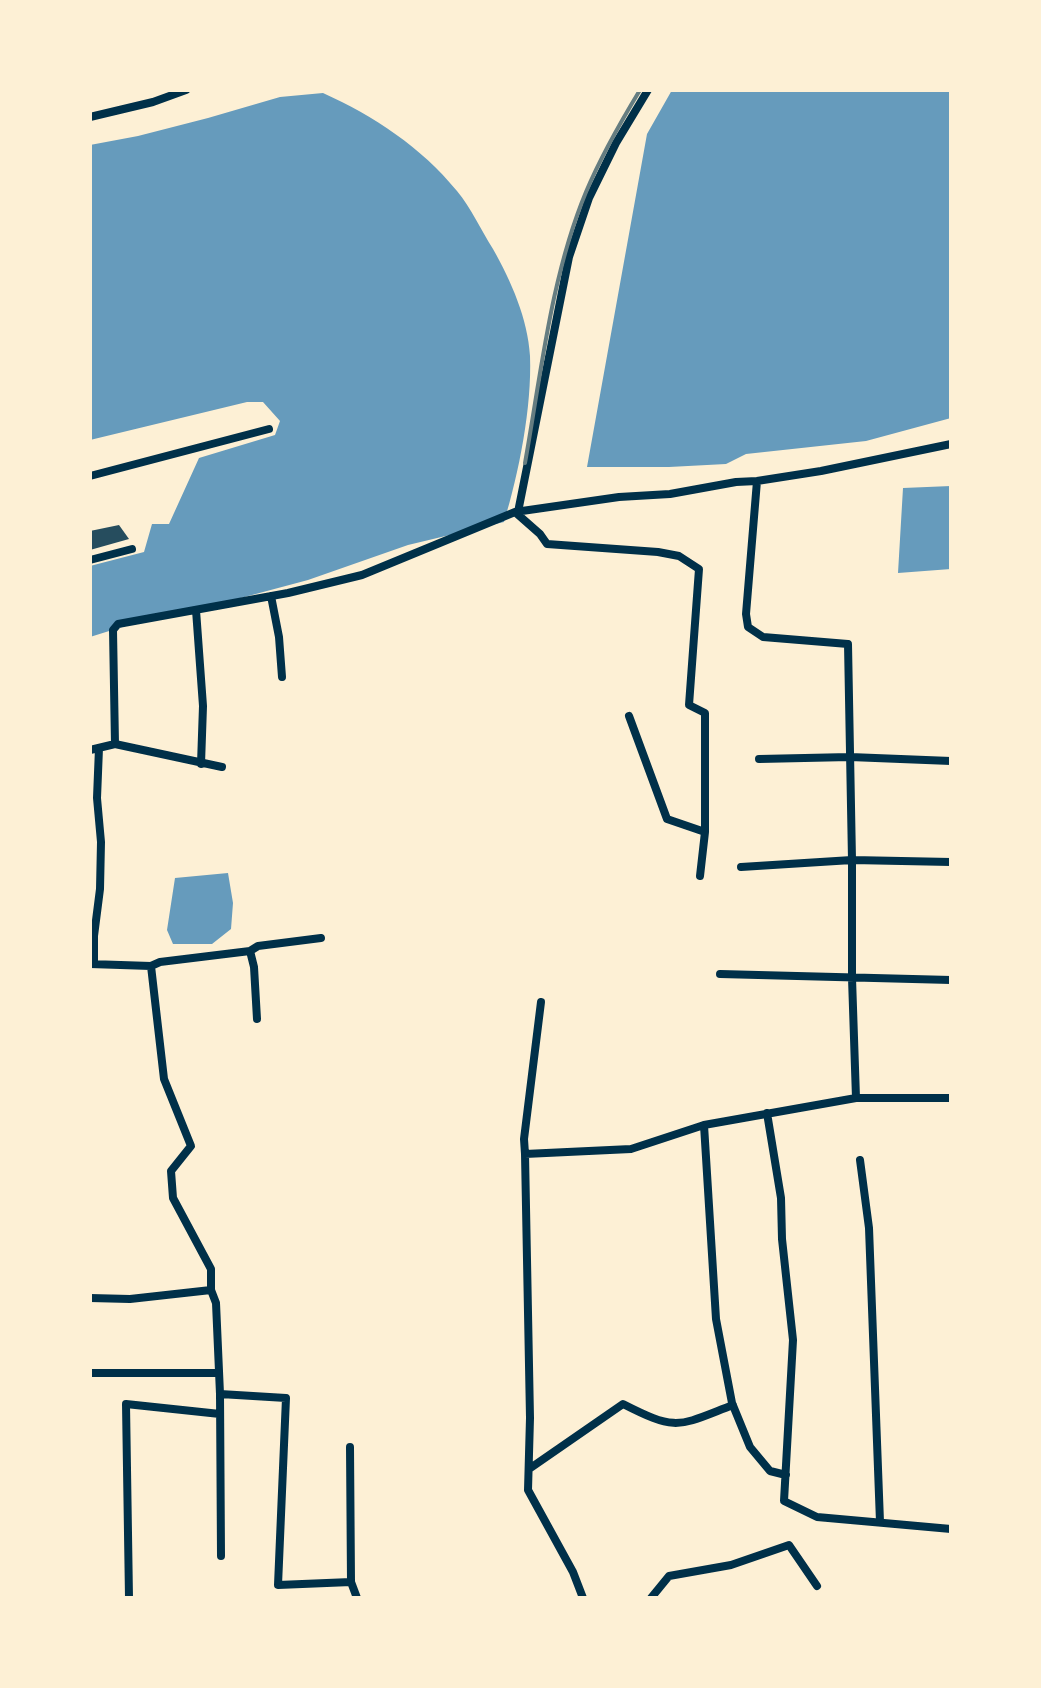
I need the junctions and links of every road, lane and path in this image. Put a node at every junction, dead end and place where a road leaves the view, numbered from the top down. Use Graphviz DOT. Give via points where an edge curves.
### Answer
graph roads {
  1 [pos="186,90"];
  2 [pos="648,90"];
  3 [pos="90,118"];
  4 [pos="268,429"];
  5 [pos="951,444"];
  6 [pos="90,476"];
  7 [pos="758,482"];
  8 [pos="517,512"];
  9 [pos="132,549"];
  10 [pos="90,560"];
  11 [pos="271,596"];
  12 [pos="196,610"];
  13 [pos="282,677"];
  14 [pos="629,716"];
  15 [pos="115,744"];
  16 [pos="95,749"];
  17 [pos="850,757"];
  18 [pos="759,758"];
  19 [pos="951,761"];
  20 [pos="201,764"];
  21 [pos="222,767"];
  22 [pos="705,832"];
  23 [pos="852,860"];
  24 [pos="951,862"];
  25 [pos="741,866"];
  26 [pos="700,876"];
  27 [pos="92,936"];
  28 [pos="320,938"];
  29 [pos="250,950"];
  30 [pos="92,964"];
  31 [pos="151,966"];
  32 [pos="720,974"];
  33 [pos="852,978"];
  34 [pos="951,980"];
  35 [pos="541,1002"];
  36 [pos="257,1020"];
  37 [pos="856,1098"];
  38 [pos="951,1098"];
  39 [pos="766,1113"];
  40 [pos="704,1125"];
  41 [pos="526,1154"];
  42 [pos="860,1160"];
  43 [pos="211,1290"];
  44 [pos="90,1298"];
  45 [pos="219,1373"];
  46 [pos="90,1374"];
  47 [pos="220,1394"];
  48 [pos="733,1405"];
  49 [pos="220,1414"];
  50 [pos="350,1447"];
  51 [pos="529,1469"];
  52 [pos="786,1476"];
  53 [pos="880,1522"];
  54 [pos="951,1528"];
  55 [pos="221,1556"];
  56 [pos="352,1582"];
  57 [pos="817,1586"];
  58 [pos="129,1598"];
  59 [pos="357,1598"];
  60 [pos="583,1598"];
  61 [pos="652,1598"];
  1 -- 3 [label="street"];
  2 -- 8 [label="street" via="589,198 569,257"];
  4 -- 6 [label="street"];
  5 -- 7 [label="street"];
  7 -- 8 [label="street"];
  7 -- 17 [label="street" via="748,627 763,637 848,644"];
  8 -- 11 [label="street" via="362,575"];
  8 -- 22 [label="street" via="547,544 658,552 699,570 689,705 705,713"];
  9 -- 10 [label="street"];
  11 -- 12 [label="street"];
  11 -- 13 [label="street"];
  12 -- 15 [label="street" via="114,630"];
  12 -- 20 [label="street"];
  14 -- 22 [label="street" via="667,819"];
  15 -- 16 [label="street"];
  15 -- 20 [label="street"];
  16 -- 27 [label="street" via="100,889"];
  17 -- 18 [label="street"];
  17 -- 19 [label="street"];
  17 -- 23 [label="street"];
  20 -- 21 [label="street"];
  22 -- 26 [label="street"];
  23 -- 24 [label="street"];
  23 -- 25 [label="street"];
  23 -- 33 [label="street"];
  27 -- 30 [label="street"];
  28 -- 29 [label="street"];
  29 -- 31 [label="street"];
  29 -- 36 [label="street"];
  30 -- 31 [label="street"];
  31 -- 43 [label="street" via="164,1079 191,1146 171,1171 173,1198 211,1269"];
  32 -- 33 [label="street"];
  33 -- 34 [label="street"];
  33 -- 37 [label="street"];
  35 -- 41 [label="street"];
  37 -- 38 [label="street"];
  37 -- 39 [label="street"];
  39 -- 40 [label="street"];
  39 -- 52 [label="street" via="793,1340"];
  40 -- 41 [label="street" via="631,1149"];
  40 -- 48 [label="street" via="716,1319"];
  41 -- 51 [label="street"];
  42 -- 53 [label="street" via="869,1228"];
  43 -- 44 [label="street"];
  43 -- 45 [label="street"];
  45 -- 46 [label="street"];
  45 -- 47 [label="street"];
  47 -- 49 [label="street"];
  47 -- 56 [label="street" via="286,1398 278,1585"];
  48 -- 51 [label="street" via="681,1425 658,1422 624,1404"];
  48 -- 52 [label="street" via="750,1447 770,1472"];
  49 -- 55 [label="street"];
  49 -- 58 [label="street" via="126,1404"];
  50 -- 56 [label="street"];
  51 -- 60 [label="street" via="528,1490"];
  52 -- 53 [label="street" via="784,1500 817,1516"];
  53 -- 54 [label="street"];
  56 -- 59 [label="street"];
  57 -- 61 [label="street" via="789,1545 732,1565 669,1576"];
}
